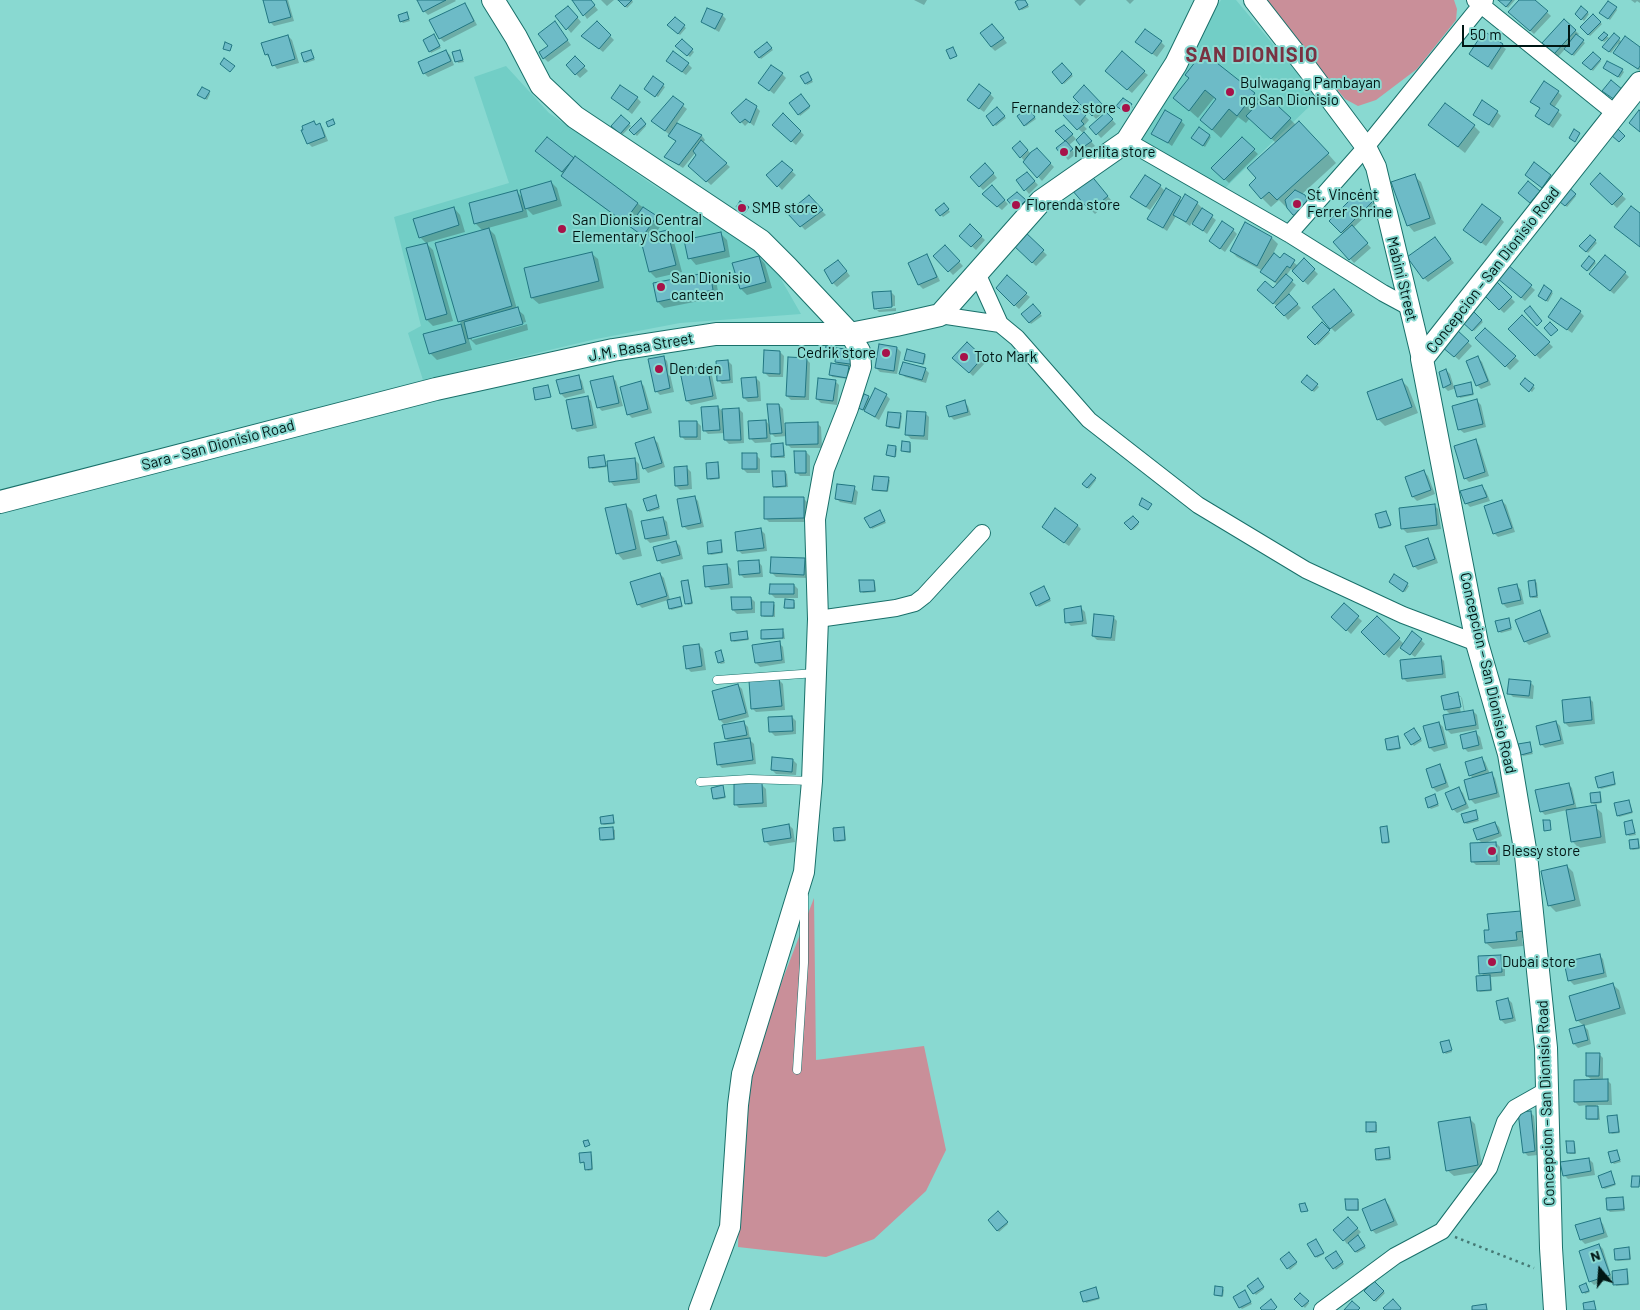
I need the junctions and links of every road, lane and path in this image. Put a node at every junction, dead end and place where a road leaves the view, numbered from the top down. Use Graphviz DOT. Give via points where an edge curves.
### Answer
graph roads {
  1 [pos="493,0"];
  2 [pos="1207,0"];
  3 [pos="1254,0"];
  4 [pos="1480,2"];
  5 [pos="1640,83"];
  6 [pos="1616,114"];
  7 [pos="1127,141"];
  8 [pos="1366,147"];
  9 [pos="1289,234"];
  10 [pos="977,273"];
  11 [pos="1409,307"];
  12 [pos="940,314"];
  13 [pos="1000,324"];
  14 [pos="850,334"];
  15 [pos="1422,359"];
  16 [pos="436,389"];
  17 [pos="0,502"];
  18 [pos="982,533"];
  19 [pos="818,619"];
  20 [pos="1477,643"];
  21 [pos="816,673"];
  22 [pos="717,680"];
  23 [pos="812,781"];
  24 [pos="700,782"];
  25 [pos="804,872"];
  26 [pos="797,1070"];
  27 [pos="1547,1090"];
  28 [pos="1442,1231"];
  29 [pos="1552,1275"];
  30 [pos="699,1310"];
  31 [pos="1322,1310"];
  32 [pos="1555,1310"];
  1 -- 14 [label="main road" via="541,85 575,117 761,241"];
  2 -- 7 [label="main road" via="1176,64"];
  3 -- 8 [label="street, Mabini Street"];
  4 -- 6 [label="street"];
  4 -- 8 [label="street"];
  5 -- 6 [label="main road, Concepcion – San Dionisio Road"];
  6 -- 15 [label="main road, Concepcion – San Dionisio Road"];
  7 -- 9 [label="street"];
  7 -- 10 [label="main road" via="1041,202"];
  8 -- 9 [label="street"];
  8 -- 11 [label="street, Mabini Street" via="1376,167"];
  9 -- 11 [label="street"];
  10 -- 12 [label="main road"];
  10 -- 13 [label="street"];
  11 -- 15 [label="street, Mabini Street"];
  12 -- 13 [label="street"];
  12 -- 14 [label="main road"];
  13 -- 20 [label="street" via="1017,338 1089,420 1198,505 1306,570"];
  14 -- 16 [label="main road, J.M. Basa Street" via="716,334 613,350"];
  14 -- 19 [label="street" via="860,351 861,367 824,469 815,519"];
  15 -- 20 [label="main road, Concepcion – San Dionisio Road"];
  16 -- 17 [label="main road, Sara - San Dionisio Road"];
  18 -- 19 [label="street" via="915,603"];
  19 -- 21 [label="street"];
  20 -- 27 [label="main road, Concepcion – San Dionisio Road" via="1508,754 1526,856 1546,1048"];
  21 -- 22 [label="lane"];
  21 -- 23 [label="street"];
  23 -- 24 [label="lane" via="749,779"];
  23 -- 25 [label="street"];
  25 -- 26 [label="lane" via="804,963"];
  25 -- 30 [label="street" via="742,1074 730,1227"];
  27 -- 28 [label="street" via="1515,1108 1505,1122 1490,1168"];
  27 -- 29 [label="main road, Concepcion – San Dionisio Road"];
  28 -- 29 [label="path"];
  28 -- 31 [label="street" via="1395,1256"];
  29 -- 32 [label="main road, Concepcion – San Dionisio Road"];
}
